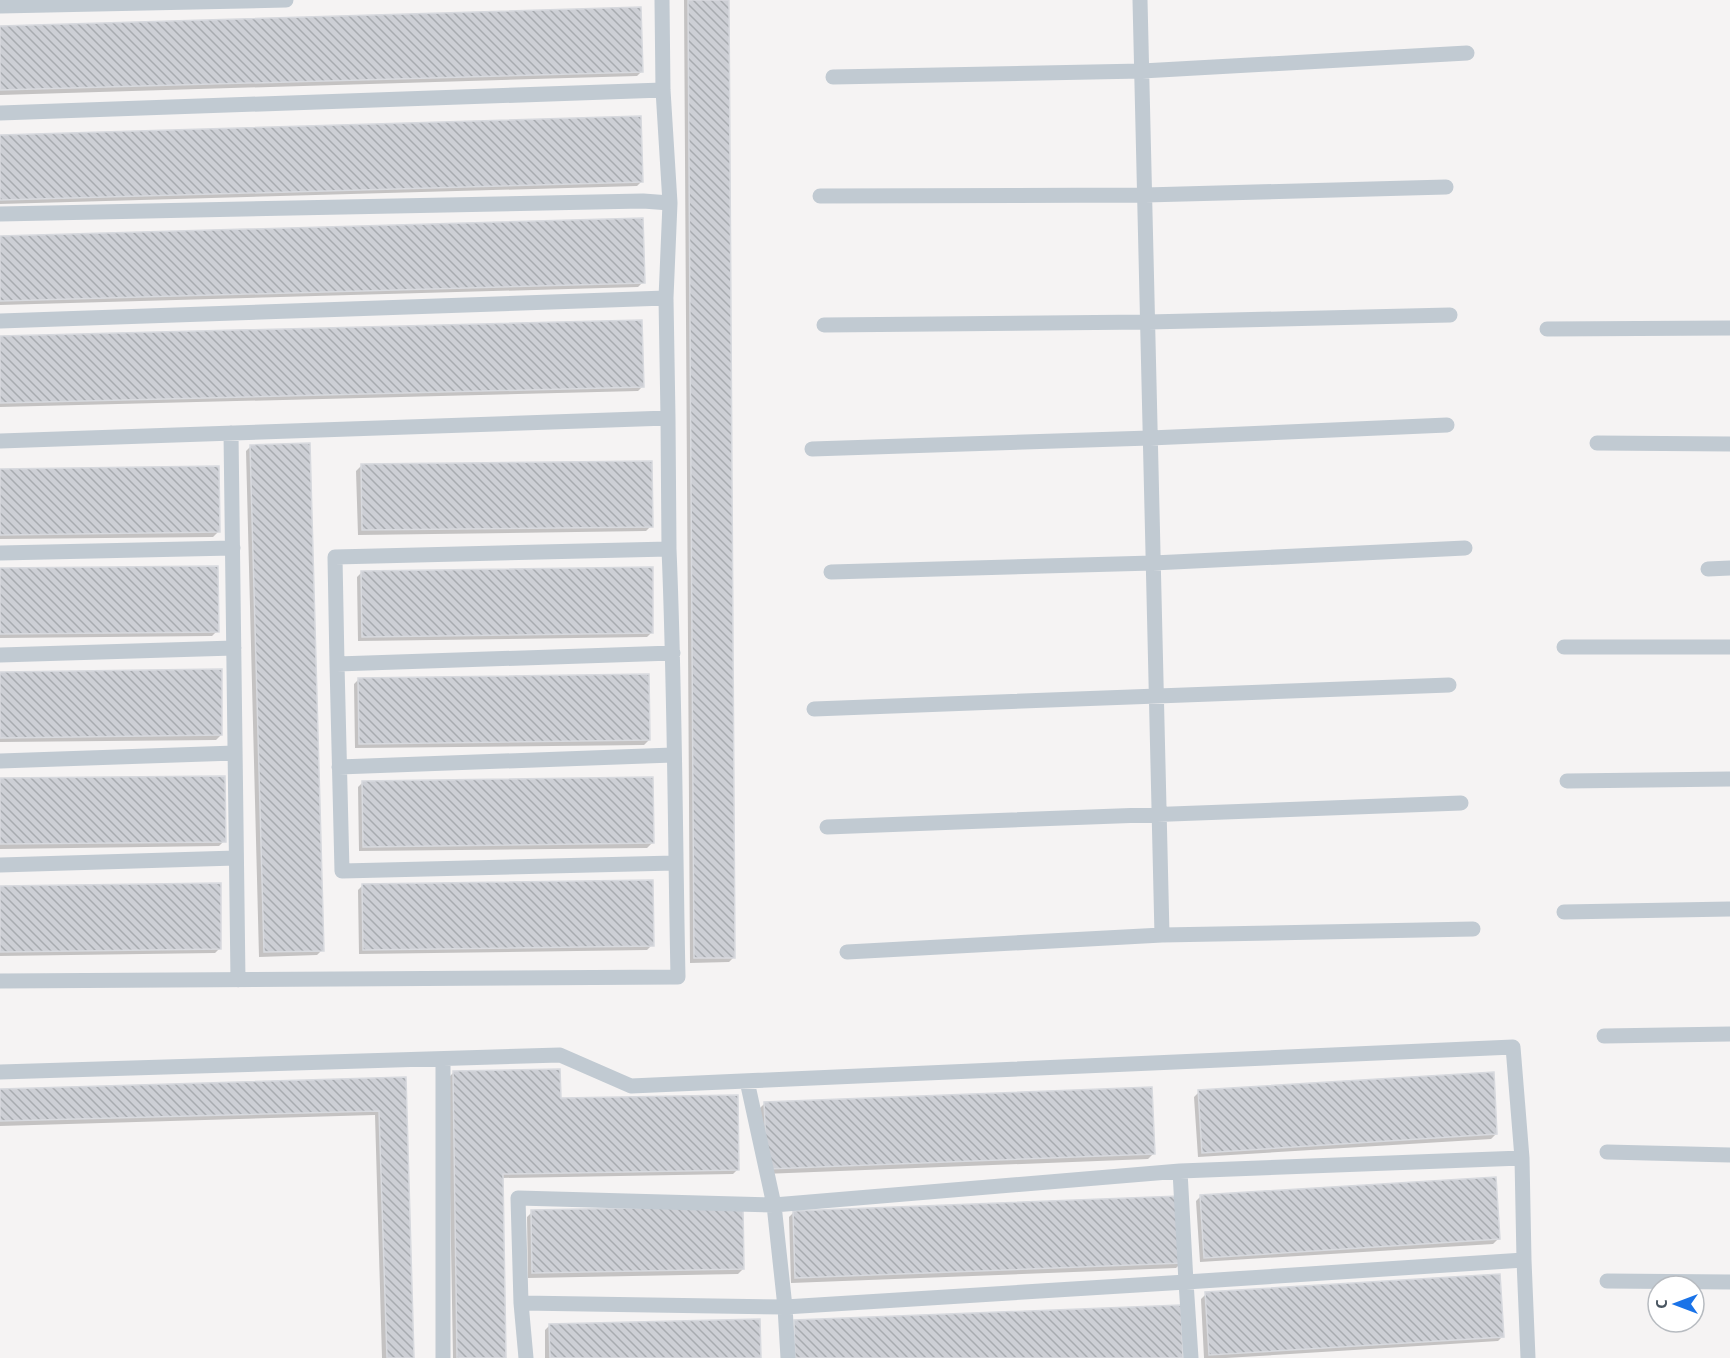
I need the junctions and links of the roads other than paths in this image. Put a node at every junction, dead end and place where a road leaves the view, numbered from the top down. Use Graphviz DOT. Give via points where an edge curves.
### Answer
graph roads {
  1 [pos="286,0"];
  2 [pos="662,0"];
  3 [pos="1140,0"];
  4 [pos="0,6"];
  5 [pos="1467,53"];
  6 [pos="1142,71"];
  7 [pos="832,77"];
  8 [pos="663,90"];
  9 [pos="0,113"];
  10 [pos="1446,187"];
  11 [pos="1145,195"];
  12 [pos="820,196"];
  13 [pos="670,203"];
  14 [pos="0,214"];
  15 [pos="666,298"];
  16 [pos="1450,315"];
  17 [pos="0,321"];
  18 [pos="1148,322"];
  19 [pos="824,325"];
  20 [pos="1730,328"];
  21 [pos="1547,329"];
  22 [pos="668,418"];
  23 [pos="1447,425"];
  24 [pos="231,433"];
  25 [pos="1150,438"];
  26 [pos="0,441"];
  27 [pos="1597,443"];
  28 [pos="1730,444"];
  29 [pos="812,449"];
  30 [pos="233,548"];
  31 [pos="1465,548"];
  32 [pos="669,549"];
  33 [pos="0,553"];
  34 [pos="1153,563"];
  35 [pos="1730,568"];
  36 [pos="1708,569"];
  37 [pos="831,572"];
  38 [pos="1564,647"];
  39 [pos="1730,647"];
  40 [pos="234,648"];
  41 [pos="673,653"];
  42 [pos="0,655"];
  43 [pos="337,664"];
  44 [pos="1449,685"];
  45 [pos="1156,697"];
  46 [pos="814,709"];
  47 [pos="235,753"];
  48 [pos="673,755"];
  49 [pos="0,761"];
  50 [pos="339,767"];
  51 [pos="1730,779"];
  52 [pos="1567,781"];
  53 [pos="1461,803"];
  54 [pos="1159,814"];
  55 [pos="827,827"];
  56 [pos="236,858"];
  57 [pos="675,863"];
  58 [pos="0,865"];
  59 [pos="1730,909"];
  60 [pos="1564,912"];
  61 [pos="1473,929"];
  62 [pos="1162,935"];
  63 [pos="847,952"];
  64 [pos="238,980"];
  65 [pos="0,981"];
  66 [pos="1730,1034"];
  67 [pos="1604,1036"];
  68 [pos="443,1059"];
  69 [pos="0,1072"];
  70 [pos="747,1080"];
  71 [pos="1607,1152"];
  72 [pos="1730,1155"];
  73 [pos="1522,1158"];
  74 [pos="1180,1172"];
  75 [pos="774,1205"];
  76 [pos="1524,1260"];
  77 [pos="1607,1281"];
  78 [pos="1186,1282"];
  79 [pos="1730,1282"];
  80 [pos="521,1303"];
  81 [pos="785,1307"];
  82 [pos="443,1358"];
  83 [pos="526,1358"];
  84 [pos="788,1358"];
  85 [pos="1191,1358"];
  86 [pos="1528,1358"];
  1 -- 4 [label="lane"];
  2 -- 8 [label="lane"];
  3 -- 6 [label="lane"];
  5 -- 6 [label="lane"];
  6 -- 7 [label="lane"];
  6 -- 11 [label="lane"];
  8 -- 9 [label="lane"];
  8 -- 13 [label="lane"];
  10 -- 11 [label="lane"];
  11 -- 12 [label="lane"];
  11 -- 18 [label="lane"];
  13 -- 14 [label="lane"];
  13 -- 15 [label="lane"];
  15 -- 17 [label="lane"];
  15 -- 22 [label="lane"];
  16 -- 18 [label="lane"];
  18 -- 19 [label="lane"];
  18 -- 25 [label="lane"];
  20 -- 21 [label="lane"];
  22 -- 24 [label="lane"];
  22 -- 32 [label="lane"];
  23 -- 25 [label="lane"];
  24 -- 26 [label="lane"];
  24 -- 30 [label="lane"];
  25 -- 29 [label="lane"];
  25 -- 34 [label="lane"];
  27 -- 28 [label="lane"];
  30 -- 33 [label="lane"];
  30 -- 40 [label="lane"];
  31 -- 34 [label="lane"];
  32 -- 41 [label="lane"];
  32 -- 43 [label="lane" via="335,557"];
  34 -- 37 [label="lane"];
  34 -- 45 [label="lane"];
  35 -- 36 [label="lane"];
  38 -- 39 [label="lane"];
  40 -- 42 [label="lane"];
  40 -- 47 [label="lane"];
  41 -- 43 [label="lane"];
  41 -- 48 [label="lane"];
  43 -- 50 [label="lane"];
  44 -- 45 [label="lane"];
  45 -- 46 [label="lane"];
  45 -- 54 [label="lane"];
  47 -- 49 [label="lane"];
  47 -- 56 [label="lane"];
  48 -- 50 [label="lane"];
  48 -- 57 [label="lane"];
  50 -- 57 [label="lane" via="342,871"];
  51 -- 52 [label="lane"];
  53 -- 54 [label="lane"];
  54 -- 55 [label="lane"];
  54 -- 62 [label="lane"];
  56 -- 58 [label="lane"];
  56 -- 64 [label="lane"];
  57 -- 64 [label="lane" via="678,977"];
  59 -- 60 [label="lane"];
  61 -- 62 [label="lane"];
  62 -- 63 [label="lane"];
  64 -- 65 [label="lane"];
  66 -- 67 [label="lane"];
  68 -- 69 [label="lane"];
  68 -- 70 [label="lane" via="560,1055 631,1086"];
  68 -- 82 [label="lane"];
  70 -- 73 [label="lane" via="1513,1047"];
  70 -- 75 [label="lane"];
  71 -- 72 [label="lane"];
  73 -- 74 [label="lane"];
  73 -- 76 [label="lane"];
  74 -- 75 [label="lane"];
  74 -- 78 [label="lane"];
  75 -- 80 [label="lane" via="518,1198"];
  75 -- 81 [label="lane"];
  76 -- 78 [label="lane"];
  76 -- 86 [label="lane"];
  77 -- 79 [label="lane"];
  78 -- 81 [label="lane"];
  78 -- 85 [label="lane"];
  80 -- 81 [label="lane"];
  80 -- 83 [label="lane"];
  81 -- 84 [label="lane"];
}
